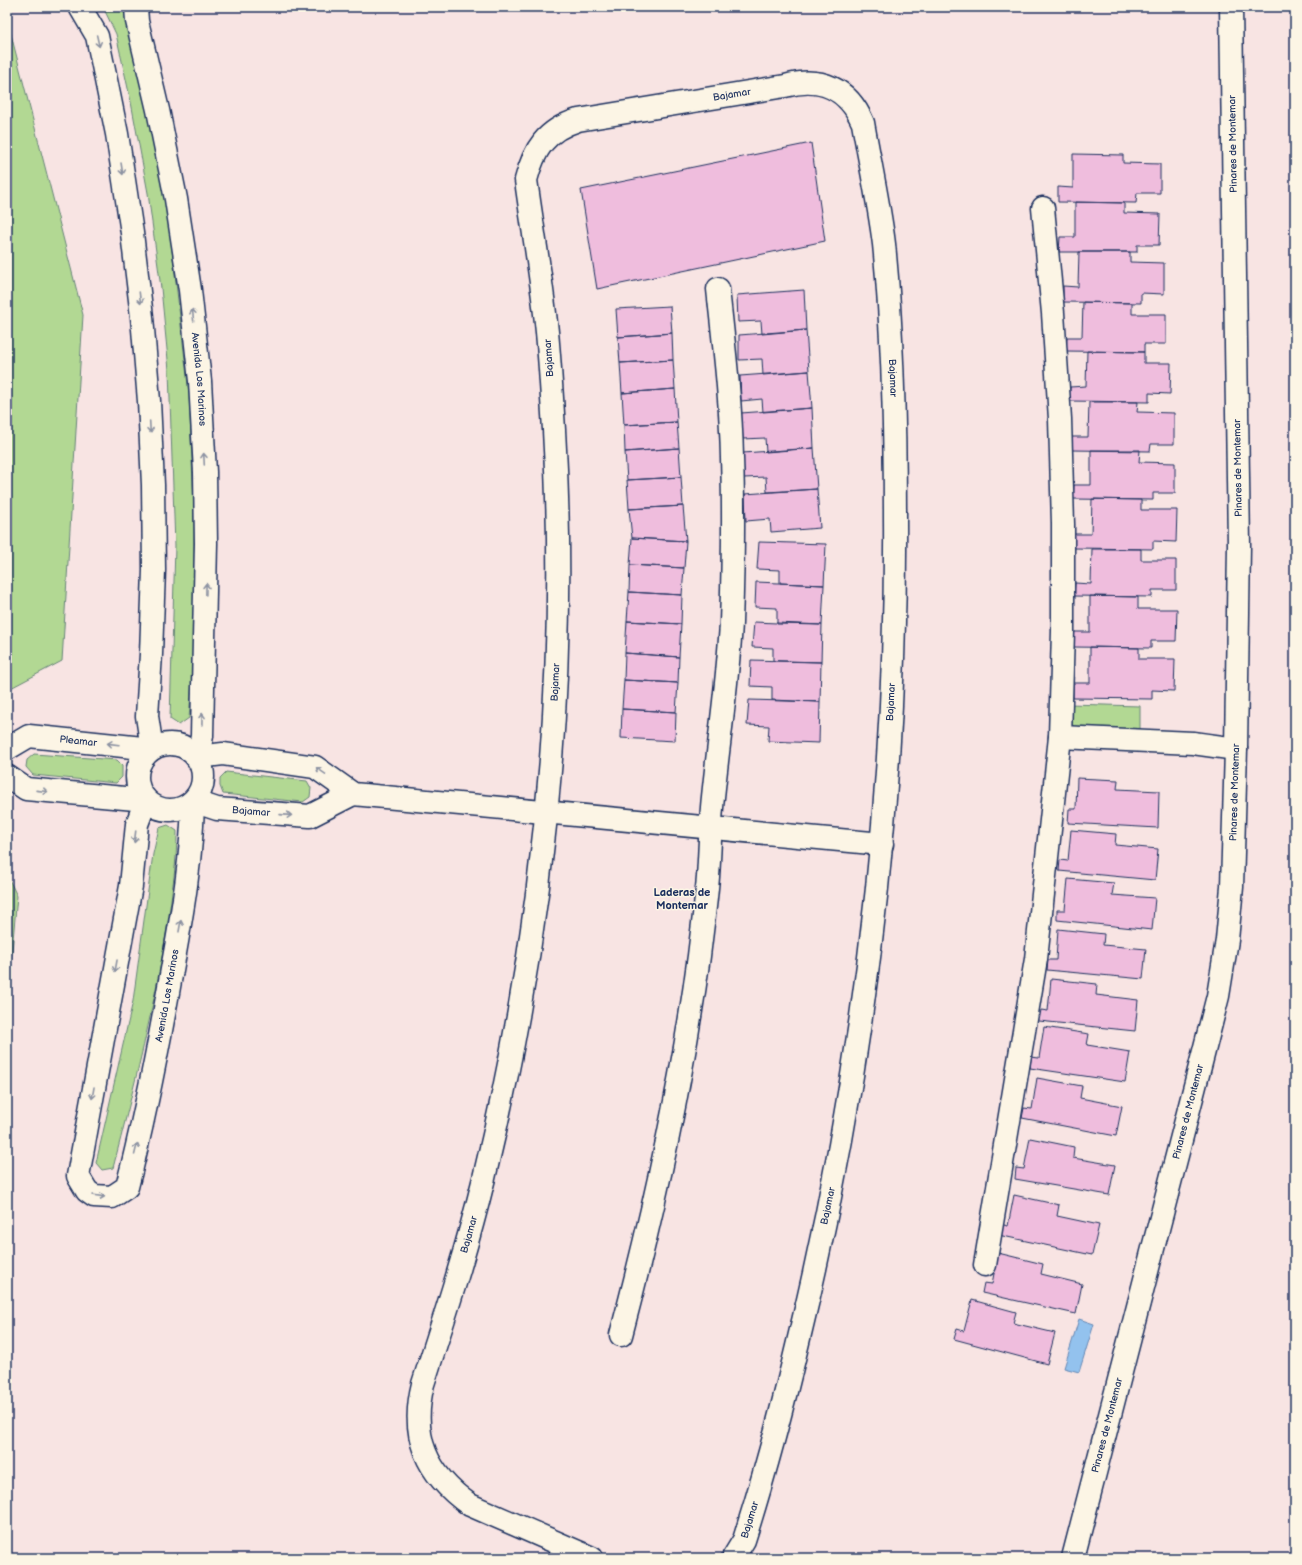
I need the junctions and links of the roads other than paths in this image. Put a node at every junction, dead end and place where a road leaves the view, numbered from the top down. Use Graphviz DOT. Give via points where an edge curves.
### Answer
graph roads {
  1 [pos="80,7"];
  2 [pos="136,7"];
  3 [pos="1230,10"];
  4 [pos="1043,208"];
  5 [pos="718,289"];
  6 [pos="1060,737"];
  7 [pos="7,749"];
  8 [pos="152,749"];
  9 [pos="1236,749"];
  10 [pos="198,757"];
  11 [pos="7,776"];
  12 [pos="353,794"];
  13 [pos="146,800"];
  14 [pos="193,801"];
  15 [pos="546,812"];
  16 [pos="710,827"];
  17 [pos="882,844"];
  18 [pos="985,1265"];
  19 [pos="621,1336"];
  20 [pos="592,1558"];
  21 [pos="733,1558"];
  22 [pos="1073,1558"];
  1 -- 8 [label="street, one-way" via="97,36 117,134 142,317 153,486 154,570 147,716"];
  10 -- 2 [label="street, Avenida Los Marinos, one-way" via="202,736 206,543 200,381 176,199"];
  3 -- 9 [label="street, Pinares de Montemar" via="1239,545"];
  4 -- 6 [label="street" via="1053,313 1062,471 1063,631"];
  5 -- 16 [label="street" via="732,457 733,542 724,707"];
  6 -- 9 [label="street" via="1193,743"];
  6 -- 18 [label="street" via="1036,959"];
  8 -- 7 [label="street, Pleamar, one-way" via="29,736"];
  8 -- 10 [label="street" via="171,743 191,750"];
  8 -- 13 [label="street" via="145,755 137,773 138,783"];
  9 -- 22 [label="street, Pinares de Montemar" via="1232,887 1218,996"];
  12 -- 10 [label="street, one-way" via="315,767 223,754"];
  10 -- 14 [label="street" via="204,775 199,793"];
  11 -- 13 [label="street, one-way" via="26,789"];
  14 -- 12 [label="street, Bajamar, one-way" via="217,809 310,816"];
  12 -- 15 [label="street"];
  13 -- 14 [label="street" via="165,810 185,807"];
  13 -- 14 [label="street, Avenida Los Marinos, one-way" via="137,824 131,886 78,1176 94,1196 112,1197 127,1187 145,1113 184,903 190,860"];
  15 -- 16 [label="street"];
  15 -- 17 [label="street, Bajamar" via="557,636 558,534 546,330 526,180 530,164 537,149 547,137 567,123 798,82 811,82 825,84 838,90 858,110 863,123 883,242 891,350 896,567 893,676"];
  15 -- 20 [label="street, Bajamar" via="525,978 506,1079 484,1178 459,1270 423,1384 418,1417 424,1449 432,1466 442,1482 455,1494 470,1505"];
  16 -- 17 [label="street"];
  16 -- 19 [label="street" via="707,886 688,1032 659,1184"];
  17 -- 21 [label="street, Bajamar" via="858,1038 838,1161 783,1404 744,1540"];
}
